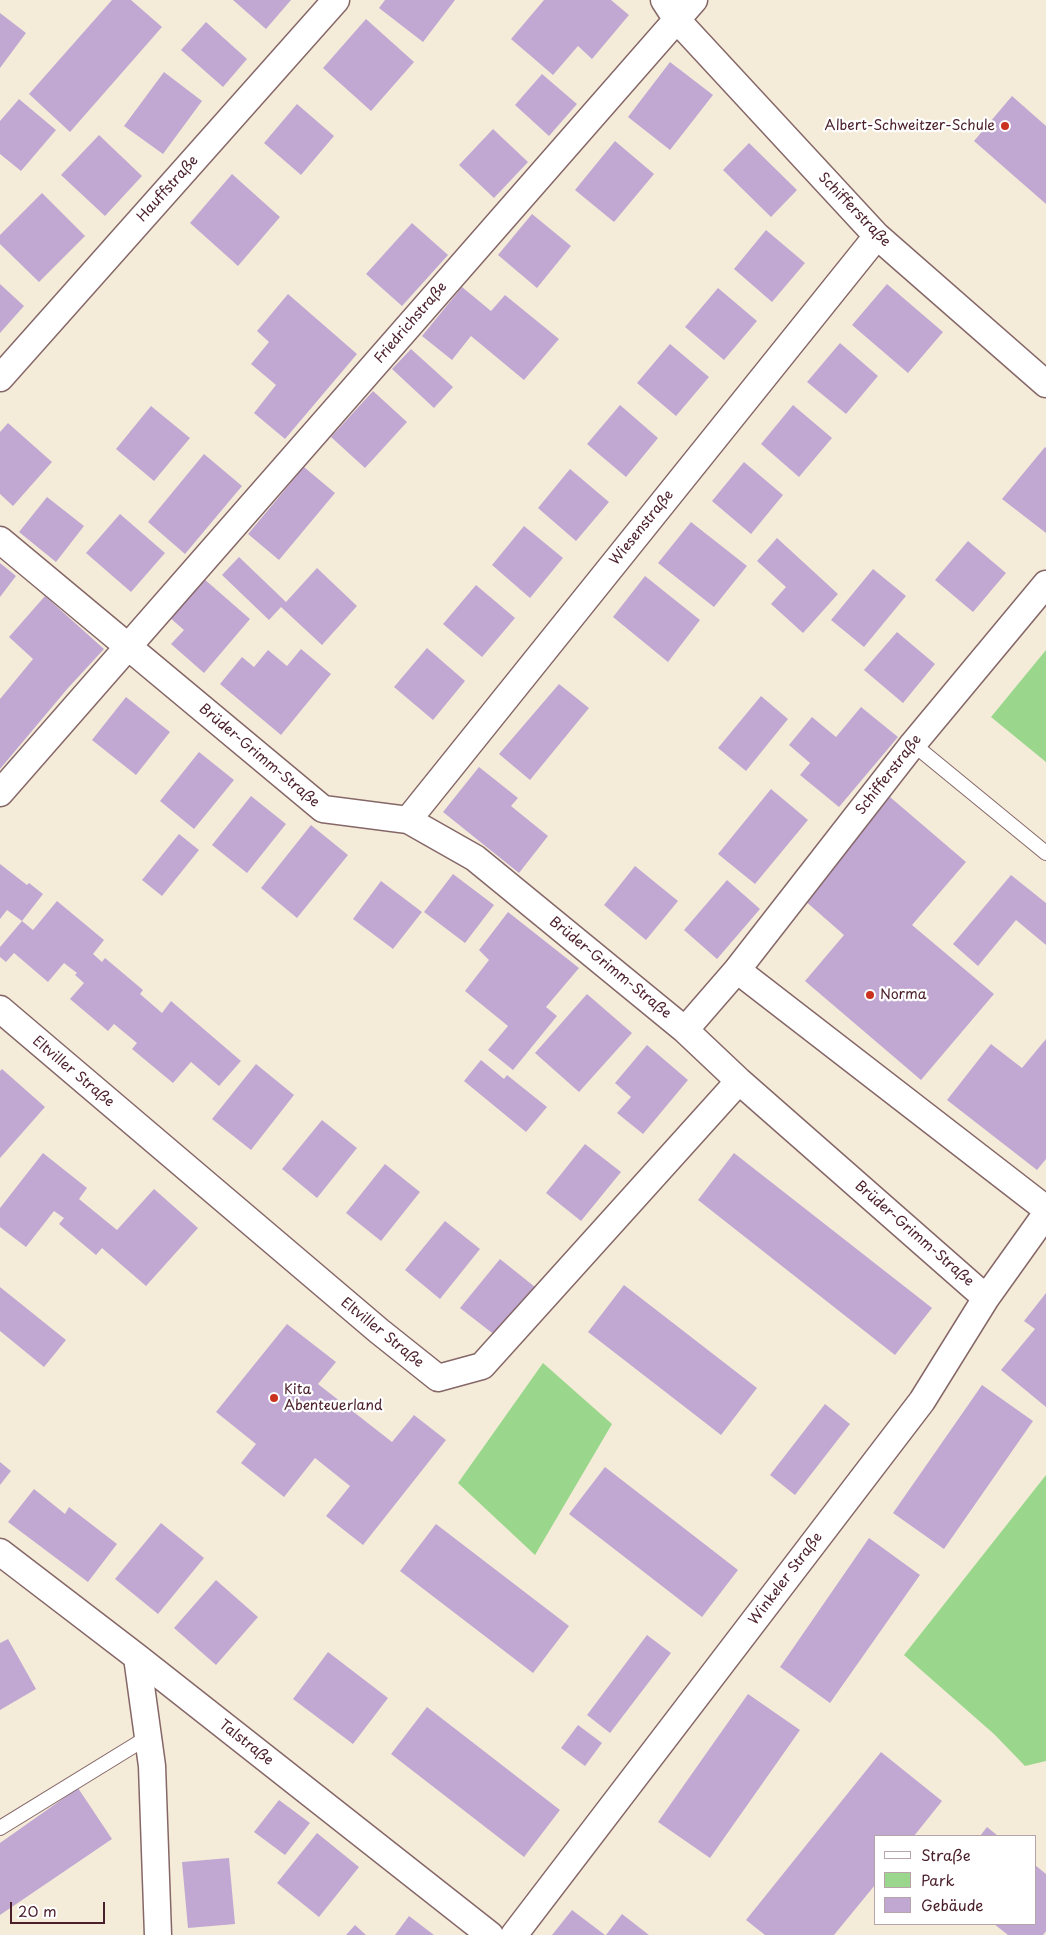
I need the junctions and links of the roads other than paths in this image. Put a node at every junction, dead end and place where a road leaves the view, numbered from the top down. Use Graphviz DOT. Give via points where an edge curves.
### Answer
graph roads {
  1 [pos="336,0"];
  2 [pos="694,0"];
  3 [pos="671,10"];
  4 [pos="884,231"];
  5 [pos="0,378"];
  6 [pos="1046,384"];
  7 [pos="0,540"];
  8 [pos="1046,584"];
  9 [pos="127,646"];
  10 [pos="913,744"];
  11 [pos="0,794"];
  12 [pos="408,820"];
  13 [pos="1046,853"];
  14 [pos="737,970"];
  15 [pos="0,1009"];
  16 [pos="686,1030"];
  17 [pos="739,1081"];
  18 [pos="1046,1209"];
  19 [pos="1046,1214"];
  20 [pos="986,1298"];
  21 [pos="0,1552"];
  22 [pos="137,1657"];
  23 [pos="148,1737"];
  24 [pos="0,1828"];
  25 [pos="158,1935"];
  26 [pos="490,1935"];
  27 [pos="514,1935"];
  1 -- 5 [label="street, Hauffstraße"];
  2 -- 3 [label="street, Friedrichstraße"];
  3 -- 4 [label="street, Schifferstraße"];
  3 -- 9 [label="street, Friedrichstraße"];
  4 -- 6 [label="street, Schifferstraße"];
  4 -- 12 [label="street, Wiesenstraße"];
  7 -- 9 [label="street, Brüder-Grimm-Straße"];
  8 -- 10 [label="street, Schifferstraße"];
  9 -- 11 [label="street"];
  9 -- 12 [label="street, Brüder-Grimm-Straße" via="323,809"];
  10 -- 13 [label="lane"];
  10 -- 14 [label="street, Schifferstraße"];
  12 -- 16 [label="street, Brüder-Grimm-Straße" via="475,858"];
  14 -- 16 [label="street"];
  14 -- 18 [label="street"];
  15 -- 17 [label="street, Eltviller Straße" via="371,1325 438,1378 482,1366"];
  16 -- 17 [label="street, Brüder-Grimm-Straße"];
  17 -- 20 [label="street, Brüder-Grimm-Straße"];
  19 -- 20 [label="street, Winkeler Straße"];
  20 -- 27 [label="street, Winkeler Straße" via="922,1402"];
  21 -- 22 [label="street, Talstraße"];
  22 -- 23 [label="street"];
  22 -- 26 [label="street, Talstraße"];
  23 -- 24 [label="lane"];
  23 -- 25 [label="street" via="152,1766"];
}
